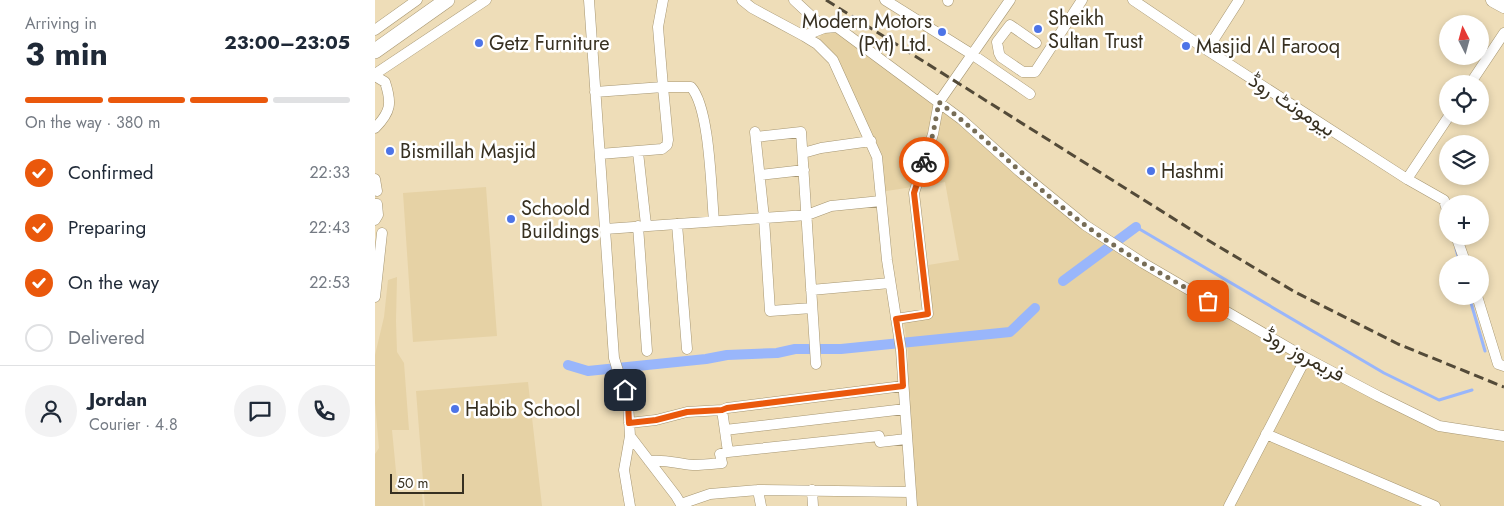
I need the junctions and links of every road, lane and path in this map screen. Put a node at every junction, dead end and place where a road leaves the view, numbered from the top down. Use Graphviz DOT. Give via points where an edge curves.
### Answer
graph roads {
  1 [pos="417,0"];
  2 [pos="447,0"];
  3 [pos="486,0"];
  4 [pos="589,0"];
  5 [pos="663,0"];
  6 [pos="743,0"];
  7 [pos="794,0"];
  8 [pos="885,0"];
  9 [pos="1010,0"];
  10 [pos="1133,0"];
  11 [pos="1239,0"];
  12 [pos="1493,0"];
  13 [pos="1082,1"];
  14 [pos="1504,6"];
  15 [pos="824,28"];
  16 [pos="375,30"];
  17 [pos="1504,32"];
  18 [pos="804,36"];
  19 [pos="1036,43"];
  20 [pos="1207,50"];
  21 [pos="375,51"];
  22 [pos="973,55"];
  23 [pos="375,75"];
  24 [pos="1476,75"];
  25 [pos="663,87"];
  26 [pos="595,92"];
  27 [pos="1030,94"];
  28 [pos="939,102"];
  29 [pos="1443,125"];
  30 [pos="375,128"];
  31 [pos="871,141"];
  32 [pos="639,152"];
  33 [pos="803,153"];
  34 [pos="600,154"];
  35 [pos="804,170"];
  36 [pos="760,175"];
  37 [pos="1407,179"];
  38 [pos="375,180"];
  39 [pos="377,191"];
  40 [pos="1439,197"];
  41 [pos="881,201"];
  42 [pos="375,204"];
  43 [pos="807,215"];
  44 [pos="764,218"];
  45 [pos="375,220"];
  46 [pos="714,221"];
  47 [pos="677,224"];
  48 [pos="642,226"];
  49 [pos="605,229"];
  50 [pos="382,233"];
  51 [pos="377,274"];
  52 [pos="890,283"];
  53 [pos="811,290"];
  54 [pos="375,298"];
  55 [pos="1480,305"];
  56 [pos="812,308"];
  57 [pos="896,319"];
  58 [pos="687,349"];
  59 [pos="647,351"];
  60 [pos="1306,358"];
  61 [pos="815,364"];
  62 [pos="1504,366"];
  63 [pos="903,386"];
  64 [pos="905,409"];
  65 [pos="722,410"];
  66 [pos="629,423"];
  67 [pos="725,430"];
  68 [pos="1266,434"];
  69 [pos="630,436"];
  70 [pos="1504,436"];
  71 [pos="907,439"];
  72 [pos="728,452"];
  73 [pos="649,460"];
  74 [pos="758,490"];
  75 [pos="812,490"];
  76 [pos="910,492"];
  77 [pos="682,505"];
  78 [pos="630,506"];
  79 [pos="761,506"];
  80 [pos="813,506"];
  81 [pos="912,506"];
  82 [pos="1229,506"];
  83 [pos="1435,506"];
  1 -- 16 [label="street"];
  2 -- 21 [label="highway"];
  3 -- 23 [label="street"];
  4 -- 26 [label="street"];
  5 -- 25 [label="street" via="659,27"];
  6 -- 18 [label="street"];
  7 -- 15 [label="street"];
  8 -- 22 [label="street"];
  9 -- 22 [label="street"];
  10 -- 20 [label="street, بیومونٹ روڈ"];
  11 -- 20 [label="street"];
  12 -- 14 [label="main road"];
  13 -- 19 [label="street" via="1035,72 1023,72 1001,57 997,48 1001,35 1011,25"];
  15 -- 18 [label="street"];
  15 -- 28 [label="street, فریمروز روڈ" via="837,27"];
  17 -- 24 [label="street"];
  18 -- 31 [label="street" via="833,60"];
  20 -- 37 [label="street, بیومونٹ روڈ"];
  22 -- 27 [label="street"];
  22 -- 28 [label="street"];
  23 -- 30 [label="street" via="385,82 390,98 386,117"];
  25 -- 26 [label="street"];
  25 -- 32 [label="street" via="667,144 662,149"];
  25 -- 46 [label="street" via="691,86 700,102 705,120"];
  26 -- 34 [label="street"];
  28 -- 57 [label="street" via="933,134 914,193 928,314"];
  28 -- 60 [label="street, فریمروز روڈ" via="1103,238"];
  29 -- 37 [label="street"];
  31 -- 33 [label="street"];
  31 -- 41 [label="street" via="877,157"];
  32 -- 34 [label="street"];
  32 -- 48 [label="street"];
  33 -- 35 [label="street"];
  33 -- 36 [label="street" via="801,132 756,134"];
  34 -- 49 [label="street"];
  35 -- 36 [label="street"];
  35 -- 43 [label="street"];
  36 -- 44 [label="street"];
  37 -- 40 [label="street, بیومونٹ روڈ"];
  38 -- 39 [label="street"];
  41 -- 43 [label="street" via="831,206"];
  41 -- 52 [label="street"];
  42 -- 45 [label="street" via="378,214"];
  43 -- 44 [label="street"];
  43 -- 53 [label="street"];
  44 -- 46 [label="street"];
  44 -- 56 [label="street" via="770,311"];
  46 -- 47 [label="street"];
  47 -- 48 [label="street"];
  47 -- 58 [label="street"];
  48 -- 49 [label="street"];
  48 -- 59 [label="street"];
  49 -- 66 [label="street" via="614,358 628,403"];
  50 -- 51 [label="street"];
  51 -- 54 [label="street"];
  52 -- 53 [label="street"];
  52 -- 57 [label="street"];
  53 -- 56 [label="street"];
  55 -- 62 [label="street" via="1499,364"];
  56 -- 61 [label="street"];
  57 -- 63 [label="street"];
  60 -- 68 [label="street"];
  60 -- 70 [label="street, فریمروز روڈ" via="1439,426"];
  63 -- 64 [label="street"];
  63 -- 65 [label="street"];
  64 -- 67 [label="street"];
  64 -- 71 [label="street"];
  65 -- 66 [label="street" via="687,412"];
  65 -- 67 [label="street"];
  66 -- 69 [label="street"];
  67 -- 72 [label="street"];
  68 -- 82 [label="street"];
  68 -- 83 [label="street"];
  69 -- 73 [label="street"];
  69 -- 78 [label="street" via="624,470"];
  71 -- 72 [label="street" via="880,442 879,436"];
  71 -- 76 [label="street"];
  72 -- 73 [label="street" via="720,454 722,462 709,464"];
  73 -- 77 [label="street"];
  74 -- 75 [label="street"];
  74 -- 77 [label="street" via="710,494"];
  74 -- 79 [label="street"];
  75 -- 76 [label="street"];
  75 -- 80 [label="street"];
  76 -- 81 [label="street"];
}
